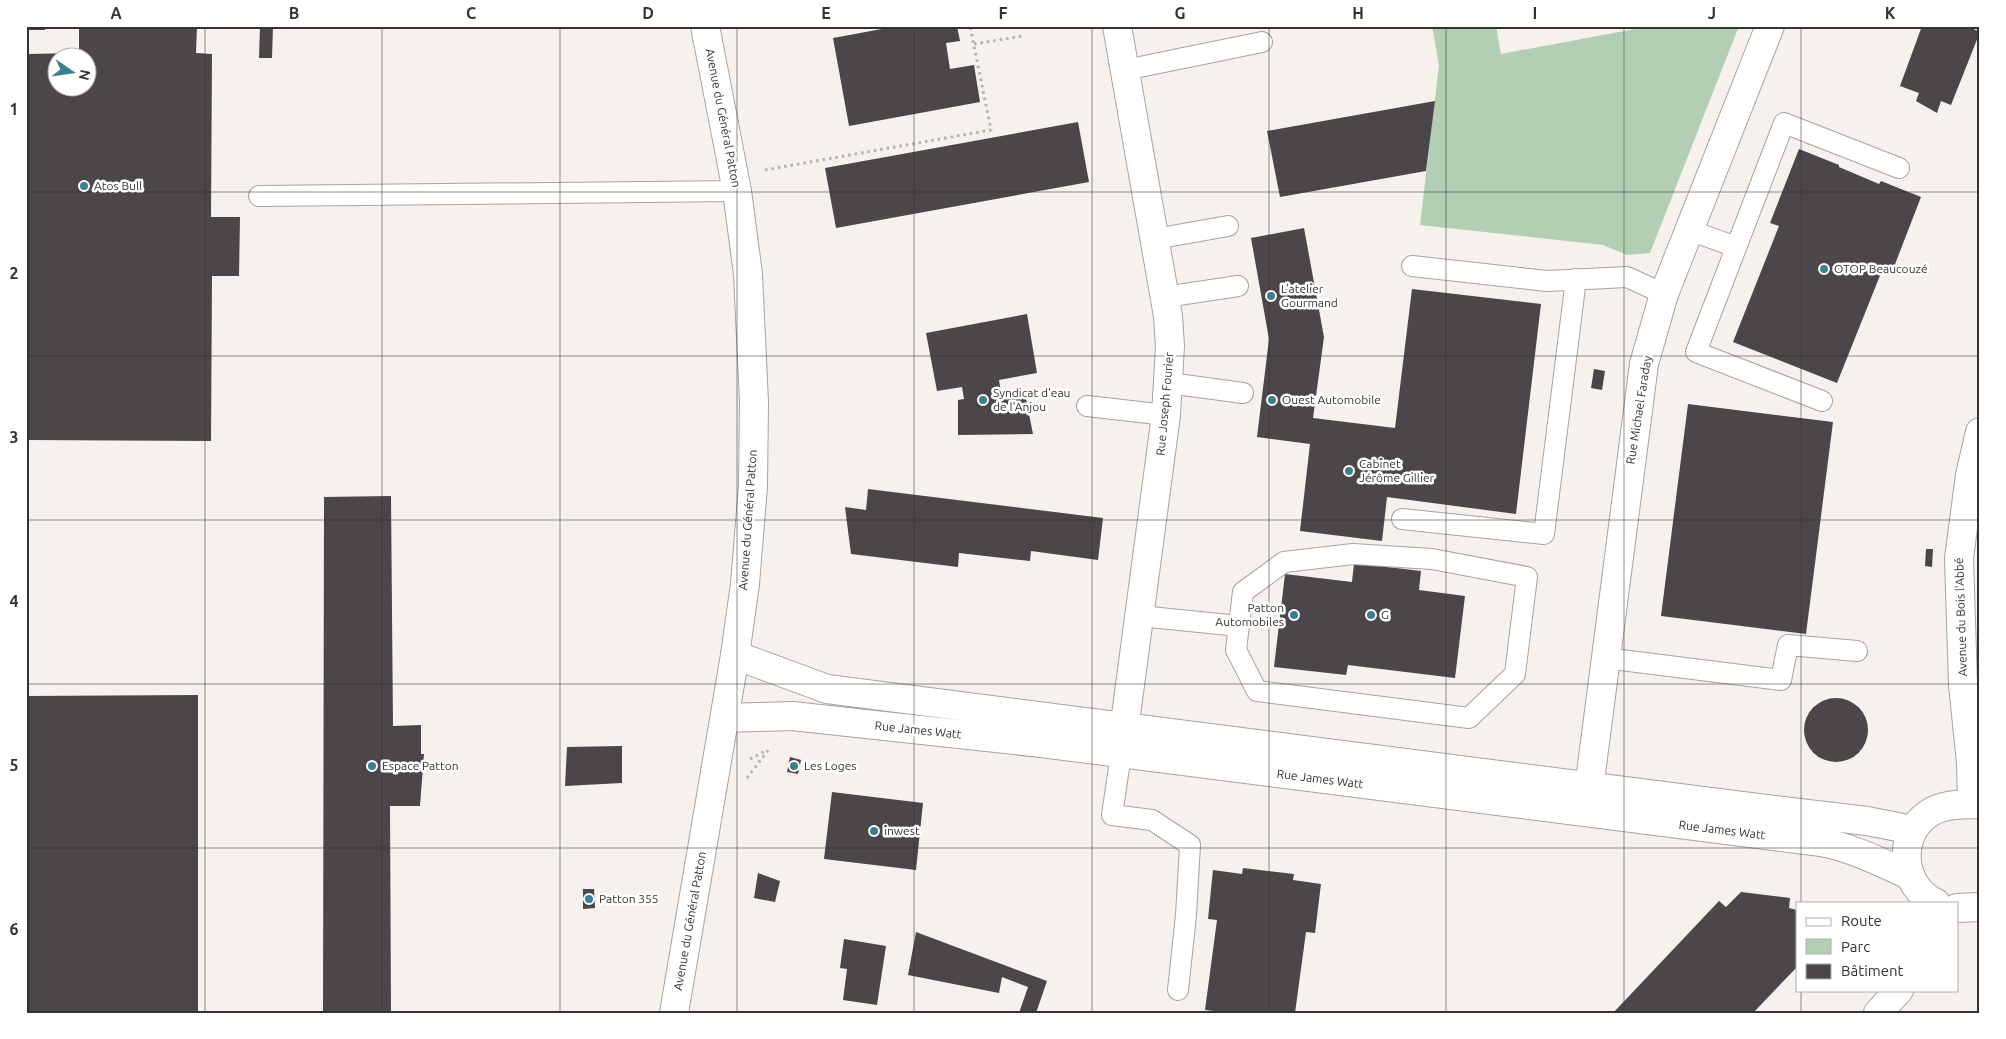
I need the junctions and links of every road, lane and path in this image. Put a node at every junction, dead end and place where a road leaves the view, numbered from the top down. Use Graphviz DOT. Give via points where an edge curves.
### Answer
graph roads {
  1 [pos="705,26"];
  2 [pos="970,26"];
  3 [pos="1117,26"];
  4 [pos="1770,26"];
  5 [pos="1023,36"];
  6 [pos="1262,42"];
  7 [pos="974,44"];
  8 [pos="1125,70"];
  9 [pos="1899,168"];
  10 [pos="764,170"];
  11 [pos="737,191"];
  12 [pos="259,196"];
  13 [pos="1228,226"];
  14 [pos="1689,230"];
  15 [pos="1154,239"];
  16 [pos="1736,247"];
  17 [pos="1412,266"];
  18 [pos="1576,279"];
  19 [pos="1238,286"];
  20 [pos="1664,294"];
  21 [pos="1165,297"];
  22 [pos="1169,383"];
  23 [pos="1243,392"];
  24 [pos="1822,401"];
  25 [pos="1087,406"];
  26 [pos="1166,415"];
  27 [pos="1980,432"];
  28 [pos="1402,519"];
  29 [pos="1140,616"];
  30 [pos="1239,626"];
  31 [pos="1857,651"];
  32 [pos="735,655"];
  33 [pos="1605,658"];
  34 [pos="725,718"];
  35 [pos="1122,741"];
  36 [pos="1590,786"];
  37 [pos="1976,804"];
  38 [pos="1585,812"];
  39 [pos="1913,830"];
  40 [pos="1910,875"];
  41 [pos="1935,902"];
  42 [pos="1980,907"];
  43 [pos="1958,908"];
  44 [pos="1178,990"];
  45 [pos="1897,992"];
  46 [pos="674,1013"];
  47 [pos="1878,1013"];
  1 -- 11 [label="street, Avenue du Général Patton"];
  2 -- 7 [label="path"];
  3 -- 8 [label="street, Rue Joseph Fourier"];
  4 -- 14 [label="street, Rue Michael Faraday"];
  5 -- 7 [label="path"];
  6 -- 8 [label="lane"];
  7 -- 10 [label="path" via="991,130"];
  8 -- 15 [label="street, Rue Joseph Fourier"];
  9 -- 16 [label="lane" via="1784,123"];
  11 -- 12 [label="lane"];
  11 -- 32 [label="street, Avenue du Général Patton" via="748,274 754,402 752,486"];
  13 -- 15 [label="lane"];
  14 -- 16 [label="lane"];
  14 -- 20 [label="street, Rue Michael Faraday"];
  15 -- 21 [label="street, Rue Joseph Fourier"];
  16 -- 24 [label="lane" via="1696,352"];
  17 -- 18 [label="lane" via="1547,281"];
  18 -- 20 [label="lane" via="1628,277"];
  18 -- 28 [label="lane" via="1544,534"];
  19 -- 21 [label="lane"];
  20 -- 33 [label="street, Rue Michael Faraday" via="1644,364"];
  21 -- 22 [label="street, Rue Joseph Fourier" via="1170,346"];
  22 -- 23 [label="lane"];
  22 -- 26 [label="street, Rue Joseph Fourier"];
  25 -- 26 [label="lane"];
  26 -- 29 [label="street, Rue Joseph Fourier"];
  27 -- 37 [label="street, Avenue du Bois l'Abbé" via="1970,474 1958,558 1963,685"];
  29 -- 30 [label="lane"];
  29 -- 35 [label="street, Rue Joseph Fourier"];
  30 -- 30 [label="lane" via="1243,592 1284,562 1353,554 1432,559 1527,577 1515,674 1469,718 1257,691 1236,650"];
  31 -- 33 [label="lane" via="1788,645 1781,680"];
  32 -- 34 [label="street, Avenue du Général Patton"];
  32 -- 35 [label="street, Rue James Watt" via="827,689"];
  33 -- 36 [label="street, Rue Michael Faraday"];
  34 -- 35 [label="street, Rue James Watt" via="792,716 1032,742"];
  34 -- 46 [label="street, Avenue du Général Patton"];
  35 -- 36 [label="street, Rue James Watt"];
  35 -- 38 [label="street, Rue James Watt"];
  35 -- 44 [label="lane" via="1112,815 1152,820 1190,845"];
  36 -- 38 [label="street, Rue Michael Faraday"];
  36 -- 39 [label="street, Rue James Watt" via="1867,821"];
  37 -- 39 [label="street" via="1941,807 1928,814"];
  38 -- 40 [label="street, Rue James Watt" via="1835,845"];
  39 -- 40 [label="street" via="1906,852"];
  40 -- 41 [label="street" via="1919,891"];
  42 -- 43 [label="street"];
  45 -- 47 [label="street"];
}
